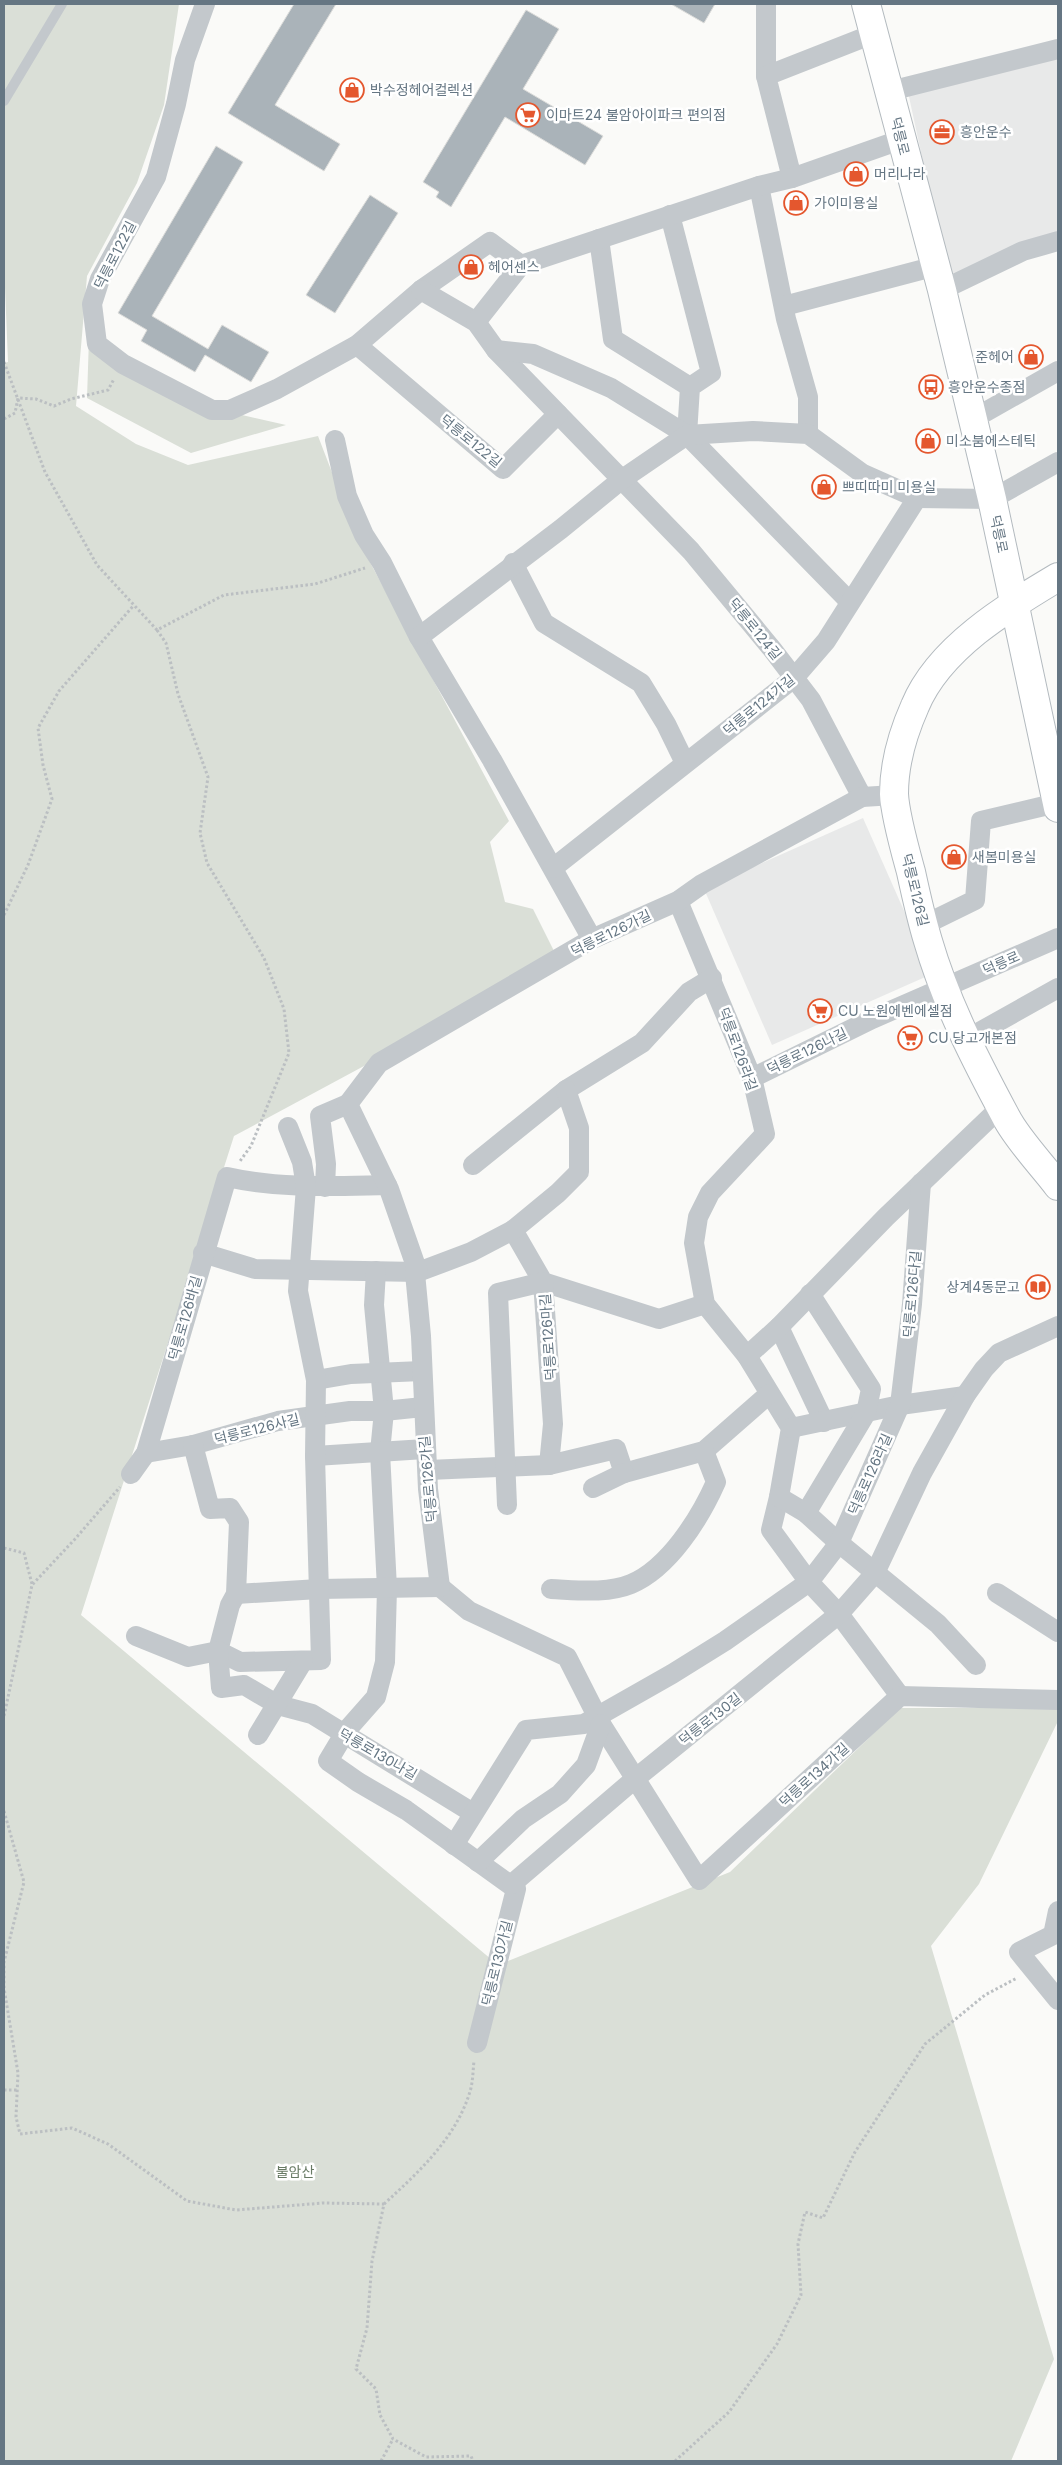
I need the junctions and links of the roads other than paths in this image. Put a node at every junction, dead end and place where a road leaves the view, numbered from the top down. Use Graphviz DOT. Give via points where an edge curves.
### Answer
graph roads {
  1 [pos="62,4"];
  2 [pos="205,4"];
  3 [pos="766,4"];
  4 [pos="866,4"];
  5 [pos="873,34"];
  6 [pos="1058,49"];
  7 [pos="766,76"];
  8 [pos="890,91"];
  9 [pos="4,101"];
  10 [pos="900,140"];
  11 [pos="792,178"];
  12 [pos="759,186"];
  13 [pos="670,215"];
  14 [pos="599,240"];
  15 [pos="1058,241"];
  16 [pos="522,265"];
  17 [pos="939,278"];
  18 [pos="421,290"];
  19 [pos="784,306"];
  20 [pos="476,322"];
  21 [pos="357,345"];
  22 [pos="496,350"];
  23 [pos="1058,371"];
  24 [pos="690,387"];
  25 [pos="558,414"];
  26 [pos="973,418"];
  27 [pos="808,434"];
  28 [pos="688,435"];
  29 [pos="335,440"];
  30 [pos="1058,462"];
  31 [pos="621,480"];
  32 [pos="917,498"];
  33 [pos="992,498"];
  34 [pos="513,563"];
  35 [pos="1058,577"];
  36 [pos="850,602"];
  37 [pos="1013,604"];
  38 [pos="419,637"];
  39 [pos="794,678"];
  40 [pos="686,764"];
  41 [pos="894,795"];
  42 [pos="862,797"];
  43 [pos="1058,805"];
  44 [pos="554,868"];
  45 [pos="678,901"];
  46 [pos="924,926"];
  47 [pos="1058,938"];
  48 [pos="592,939"];
  49 [pos="712,978"];
  50 [pos="945,988"];
  51 [pos="1058,988"];
  52 [pos="967,1039"];
  53 [pos="752,1078"];
  54 [pos="566,1090"];
  55 [pos="348,1104"];
  56 [pos="1001,1107"];
  57 [pos="288,1127"];
  58 [pos="473,1165"];
  59 [pos="921,1183"];
  60 [pos="387,1185"];
  61 [pos="1058,1186"];
  62 [pos="316,1187"];
  63 [pos="513,1230"];
  64 [pos="204,1254"];
  65 [pos="300,1271"];
  66 [pos="376,1271"];
  67 [pos="418,1272"];
  68 [pos="544,1282"];
  69 [pos="810,1294"];
  70 [pos="705,1304"];
  71 [pos="1058,1326"];
  72 [pos="779,1327"];
  73 [pos="747,1356"];
  74 [pos="422,1371"];
  75 [pos="381,1372"];
  76 [pos="316,1380"];
  77 [pos="769,1394"];
  78 [pos="965,1396"];
  79 [pos="900,1406"];
  80 [pos="423,1407"];
  81 [pos="384,1411"];
  82 [pos="866,1413"];
  83 [pos="316,1415"];
  84 [pos="824,1422"];
  85 [pos="790,1428"];
  86 [pos="194,1445"];
  87 [pos="425,1449"];
  88 [pos="704,1451"];
  89 [pos="380,1452"];
  90 [pos="146,1453"];
  91 [pos="315,1456"];
  92 [pos="549,1465"];
  93 [pos="504,1468"];
  94 [pos="428,1470"];
  95 [pos="624,1473"];
  96 [pos="131,1474"];
  97 [pos="593,1488"];
  98 [pos="779,1498"];
  99 [pos="506,1505"];
  100 [pos="806,1513"];
  101 [pos="839,1543"];
  102 [pos="875,1573"];
  103 [pos="809,1582"];
  104 [pos="440,1587"];
  105 [pos="387,1588"];
  106 [pos="319,1589"];
  107 [pos="550,1589"];
  108 [pos="997,1593"];
  109 [pos="236,1594"];
  110 [pos="839,1614"];
  111 [pos="1058,1632"];
  112 [pos="136,1636"];
  113 [pos="218,1651"];
  114 [pos="303,1661"];
  115 [pos="976,1666"];
  116 [pos="900,1696"];
  117 [pos="1058,1700"];
  118 [pos="278,1706"];
  119 [pos="600,1720"];
  120 [pos="258,1735"];
  121 [pos="344,1735"];
  122 [pos="636,1778"];
  123 [pos="474,1813"];
  124 [pos="454,1845"];
  125 [pos="478,1862"];
  126 [pos="512,1884"];
  127 [pos="1058,1911"];
  128 [pos="1058,2000"];
  129 [pos="477,2043"];
  1 -- 9 [label="lane"];
  2 -- 21 [label="street, 덕릉로122길" via="185,60 156,177 100,279 92,304 97,344 123,364 212,410 230,410 277,389"];
  3 -- 7 [label="street"];
  4 -- 5 [label="main road, 덕릉로"];
  5 -- 7 [label="street"];
  5 -- 8 [label="main road, 덕릉로"];
  6 -- 8 [label="street"];
  7 -- 11 [label="street"];
  8 -- 10 [label="main road, 덕릉로"];
  10 -- 11 [label="street"];
  10 -- 17 [label="main road, 덕릉로"];
  11 -- 12 [label="street"];
  12 -- 13 [label="street"];
  12 -- 19 [label="street"];
  13 -- 14 [label="street"];
  13 -- 24 [label="street" via="711,373"];
  14 -- 16 [label="street"];
  14 -- 24 [label="street" via="613,339"];
  15 -- 17 [label="street"];
  16 -- 18 [label="street, 덕릉로122길" via="490,242"];
  16 -- 20 [label="street"];
  17 -- 19 [label="street"];
  17 -- 26 [label="main road, 덕릉로"];
  18 -- 20 [label="street"];
  18 -- 21 [label="street, 덕릉로122길"];
  19 -- 27 [label="street" via="808,397"];
  20 -- 22 [label="street, 덕릉로124길"];
  21 -- 25 [label="street, 덕릉로122길" via="503,469"];
  22 -- 25 [label="street, 덕릉로124길"];
  22 -- 28 [label="street" via="533,354 603,385"];
  23 -- 26 [label="street"];
  24 -- 28 [label="street"];
  25 -- 31 [label="street, 덕릉로124길"];
  26 -- 33 [label="main road, 덕릉로"];
  27 -- 28 [label="street"];
  27 -- 32 [label="street" via="863,474"];
  28 -- 31 [label="street"];
  28 -- 36 [label="street"];
  29 -- 38 [label="street" via="347,496 364,535 382,563"];
  30 -- 33 [label="street"];
  31 -- 34 [label="street"];
  31 -- 39 [label="street, 덕릉로124길" via="691,551"];
  32 -- 33 [label="street"];
  32 -- 36 [label="street, 덕릉로124가길"];
  33 -- 37 [label="main road, 덕릉로"];
  34 -- 38 [label="street"];
  34 -- 40 [label="street" via="544,623 641,683"];
  35 -- 37 [label="main road, 덕릉로126길"];
  36 -- 39 [label="street, 덕릉로124가길" via="826,641"];
  37 -- 41 [label="main road, 덕릉로126길" via="952,651 932,676 915,705 899,750"];
  37 -- 43 [label="main road, 덕릉로"];
  38 -- 44 [label="street"];
  39 -- 40 [label="street, 덕릉로124가길"];
  39 -- 42 [label="street, 덕릉로124길" via="811,700"];
  40 -- 44 [label="street, 덕릉로124가길"];
  41 -- 42 [label="street, 덕릉로126가길"];
  41 -- 46 [label="main road, 덕릉로126길"];
  42 -- 45 [label="street, 덕릉로126가길" via="702,884"];
  43 -- 46 [label="street, 덕릉로" via="981,821 975,900"];
  44 -- 48 [label="street"];
  45 -- 48 [label="street, 덕릉로126가길"];
  45 -- 49 [label="street, 덕릉로126라길"];
  46 -- 50 [label="main road, 덕릉로126길"];
  47 -- 50 [label="street, 덕릉로"];
  48 -- 55 [label="street, 덕릉로126가길" via="379,1063"];
  49 -- 53 [label="street, 덕릉로126라길"];
  49 -- 54 [label="street" via="689,992 642,1043"];
  50 -- 52 [label="main road, 덕릉로126길"];
  50 -- 53 [label="street, 덕릉로126나길" via="872,1019"];
  51 -- 52 [label="street"];
  52 -- 56 [label="main road, 덕릉로126길"];
  53 -- 70 [label="street, 덕릉로126라길" via="765,1134 710,1193 698,1217 694,1243"];
  54 -- 58 [label="street"];
  54 -- 63 [label="street" via="579,1128 579,1172"];
  55 -- 60 [label="street, 덕릉로126가길"];
  55 -- 62 [label="street, 덕릉로126가길" via="320,1116 326,1164"];
  56 -- 59 [label="street"];
  56 -- 61 [label="main road, 덕릉로126길"];
  57 -- 62 [label="street, 덕릉로126가길"];
  59 -- 69 [label="street"];
  59 -- 79 [label="street, 덕릉로126다길"];
  60 -- 62 [label="street"];
  60 -- 67 [label="street, 덕릉로126가길"];
  62 -- 64 [label="street" via="228,1177"];
  62 -- 65 [label="street, 덕릉로126가길" via="303,1226"];
  63 -- 67 [label="street" via="471,1252"];
  63 -- 68 [label="street"];
  64 -- 65 [label="street" via="255,1269"];
  64 -- 90 [label="street, 덕릉로126바길"];
  65 -- 66 [label="street"];
  65 -- 76 [label="street" via="298,1291"];
  66 -- 67 [label="street"];
  66 -- 75 [label="street" via="374,1305"];
  67 -- 74 [label="street, 덕릉로126가길" via="415,1272"];
  68 -- 70 [label="street" via="659,1319"];
  68 -- 92 [label="street, 덕릉로126마길" via="553,1424"];
  68 -- 93 [label="street, 덕릉로126마길" via="498,1293"];
  69 -- 72 [label="street"];
  69 -- 82 [label="street" via="871,1389"];
  70 -- 73 [label="street, 덕릉로126라길"];
  71 -- 78 [label="street, 덕릉로130길" via="999,1354"];
  72 -- 73 [label="street"];
  72 -- 84 [label="street"];
  73 -- 77 [label="street, 덕릉로126라길"];
  74 -- 75 [label="street"];
  74 -- 80 [label="street, 덕릉로126가길"];
  75 -- 76 [label="street"];
  75 -- 81 [label="street"];
  76 -- 83 [label="street"];
  77 -- 85 [label="street, 덕릉로126라길"];
  77 -- 88 [label="street"];
  78 -- 79 [label="street"];
  78 -- 102 [label="street, 덕릉로130길" via="922,1473"];
  79 -- 82 [label="street"];
  79 -- 101 [label="street, 덕릉로126라길"];
  80 -- 81 [label="street, 덕릉로126사길"];
  80 -- 87 [label="street, 덕릉로126가길"];
  81 -- 83 [label="street, 덕릉로126사길"];
  81 -- 89 [label="street"];
  82 -- 84 [label="street"];
  82 -- 100 [label="street"];
  83 -- 86 [label="street, 덕릉로126사길" via="278,1421"];
  83 -- 91 [label="street"];
  84 -- 85 [label="street"];
  85 -- 98 [label="street"];
  86 -- 90 [label="street, 덕릉로126사길"];
  86 -- 109 [label="street" via="210,1509 230,1508 239,1522"];
  87 -- 89 [label="street"];
  87 -- 94 [label="street, 덕릉로126가길"];
  88 -- 95 [label="street"];
  88 -- 107 [label="street" via="716,1482 705,1506 662,1565 631,1584 597,1591"];
  89 -- 91 [label="street"];
  89 -- 105 [label="street"];
  90 -- 96 [label="street, 덕릉로126바길"];
  91 -- 106 [label="street"];
  92 -- 93 [label="street"];
  92 -- 95 [label="street" via="616,1449"];
  93 -- 94 [label="street"];
  93 -- 99 [label="street, 덕릉로126마길"];
  94 -- 104 [label="street, 덕릉로126가길"];
  95 -- 97 [label="street"];
  98 -- 100 [label="street"];
  98 -- 103 [label="street" via="771,1530"];
  100 -- 101 [label="street"];
  101 -- 102 [label="street"];
  101 -- 103 [label="street, 덕릉로126라길"];
  102 -- 110 [label="street, 덕릉로130길"];
  102 -- 115 [label="street" via="938,1624"];
  103 -- 110 [label="street"];
  103 -- 119 [label="street"];
  104 -- 105 [label="street"];
  104 -- 119 [label="street" via="469,1611 567,1657"];
  105 -- 106 [label="street"];
  105 -- 121 [label="street" via="385,1662 376,1697"];
  106 -- 109 [label="street"];
  106 -- 114 [label="street" via="321,1660"];
  108 -- 111 [label="street"];
  109 -- 113 [label="street"];
  110 -- 116 [label="street"];
  110 -- 122 [label="street, 덕릉로130길"];
  112 -- 113 [label="street" via="188,1657"];
  113 -- 114 [label="street" via="240,1662"];
  113 -- 118 [label="street, 덕릉로130나길" via="221,1688 244,1686"];
  114 -- 118 [label="street"];
  116 -- 117 [label="street"];
  116 -- 122 [label="street, 덕릉로134가길" via="699,1880"];
  118 -- 120 [label="street"];
  118 -- 121 [label="street, 덕릉로130나길" via="312,1714"];
  119 -- 122 [label="street"];
  119 -- 123 [label="street" via="526,1730"];
  119 -- 125 [label="street" via="586,1764 560,1794 523,1819"];
  121 -- 123 [label="street, 덕릉로130나길"];
  121 -- 124 [label="street" via="328,1761"];
  122 -- 126 [label="street"];
  123 -- 124 [label="street"];
  124 -- 125 [label="street"];
  125 -- 126 [label="street"];
  126 -- 129 [label="street, 덕릉로130가길" via="516,1889"];
  127 -- 128 [label="street" via="1053,1934 1018,1952"];
}
